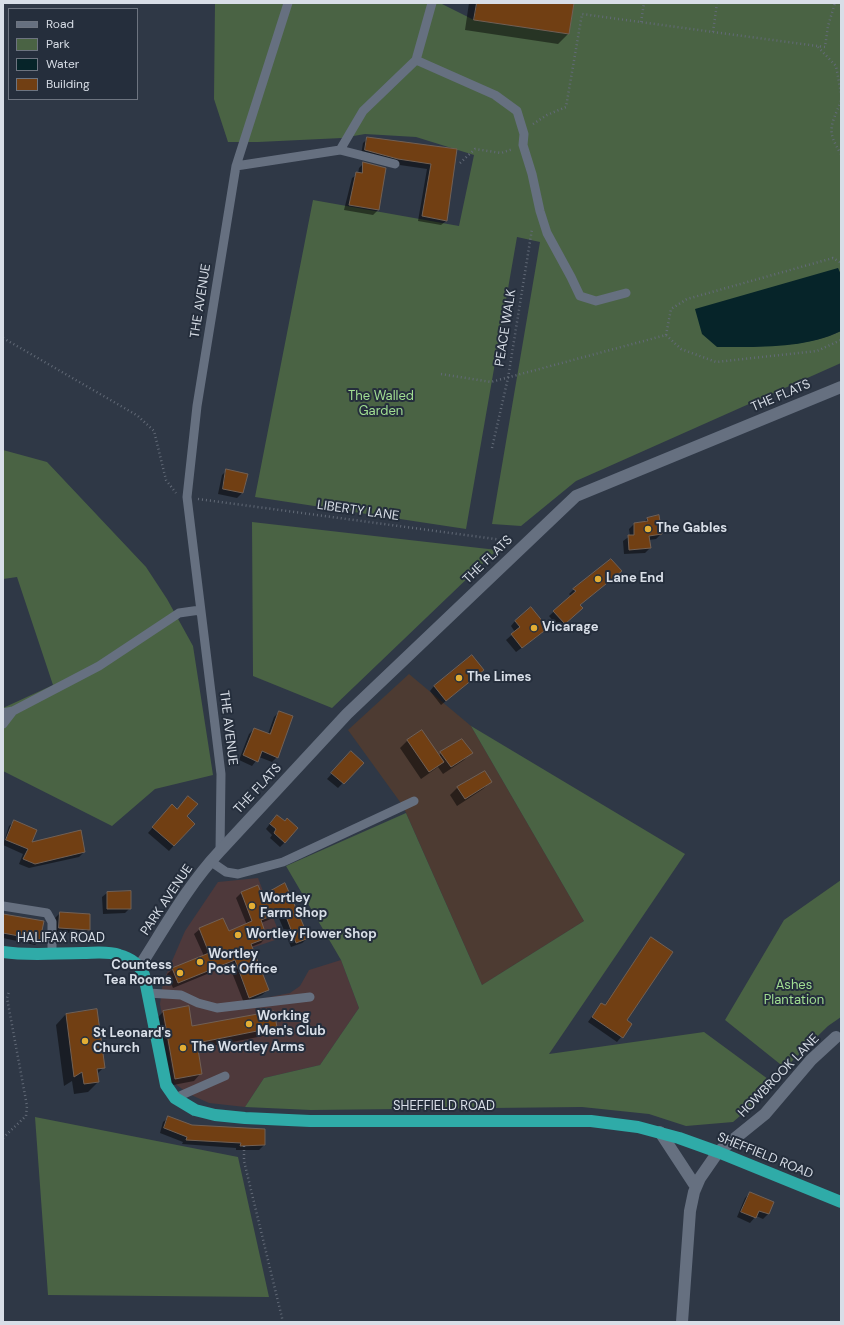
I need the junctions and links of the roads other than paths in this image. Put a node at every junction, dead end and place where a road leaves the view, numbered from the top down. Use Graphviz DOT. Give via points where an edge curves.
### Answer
graph roads {
  1 [pos="288,3"];
  2 [pos="432,3"];
  3 [pos="416,60"];
  4 [pos="340,150"];
  5 [pos="396,164"];
  6 [pos="236,166"];
  7 [pos="626,293"];
  8 [pos="841,387"];
  9 [pos="200,610"];
  10 [pos="13,711"];
  11 [pos="3,713"];
  12 [pos="3,724"];
  13 [pos="414,801"];
  14 [pos="220,850"];
  15 [pos="210,861"];
  16 [pos="3,906"];
  17 [pos="3,952"];
  18 [pos="52,953"];
  19 [pos="140,966"];
  20 [pos="148,993"];
  21 [pos="310,997"];
  22 [pos="838,1035"];
  23 [pos="225,1076"];
  24 [pos="175,1098"];
  25 [pos="660,1132"];
  26 [pos="718,1152"];
  27 [pos="696,1187"];
  28 [pos="841,1202"];
  29 [pos="682,1322"];
  1 -- 6 [label="lane, THE AVENUE"];
  2 -- 3 [label="lane"];
  3 -- 4 [label="lane" via="363,111"];
  3 -- 7 [label="lane" via="495,95 517,111 524,134 523,145 547,233 580,296 596,301"];
  4 -- 5 [label="lane"];
  4 -- 6 [label="lane"];
  6 -- 9 [label="lane, THE AVENUE" via="197,406 187,497"];
  8 -- 14 [label="street, THE FLATS" via="576,496 347,714"];
  9 -- 10 [label="lane" via="179,613 99,666"];
  9 -- 14 [label="lane, THE AVENUE" via="221,774"];
  10 -- 11 [label="lane"];
  10 -- 12 [label="lane"];
  13 -- 15 [label="lane" via="283,862 238,874 226,872"];
  14 -- 15 [label="street, PARK AVENUE"];
  15 -- 19 [label="street, PARK AVENUE"];
  16 -- 18 [label="lane" via="48,913 52,922"];
  17 -- 18 [label="highway, HALIFAX ROAD"];
  18 -- 19 [label="highway, HALIFAX ROAD" via="118,954"];
  19 -- 20 [label="highway, SHEFFIELD ROAD"];
  20 -- 21 [label="lane" via="181,995 217,1008"];
  20 -- 24 [label="highway, SHEFFIELD ROAD" via="166,1085"];
  22 -- 26 [label="street, HOWBROOK LANE" via="811,1060 765,1114"];
  23 -- 24 [label="lane"];
  24 -- 25 [label="highway, SHEFFIELD ROAD" via="195,1110 245,1118 310,1121 591,1121"];
  25 -- 26 [label="highway, SHEFFIELD ROAD"];
  25 -- 27 [label="street"];
  26 -- 27 [label="street, HOWBROOK LANE"];
  26 -- 28 [label="highway, SHEFFIELD ROAD"];
  27 -- 29 [label="street, HOWBROOK LANE" via="690,1211"];
}
